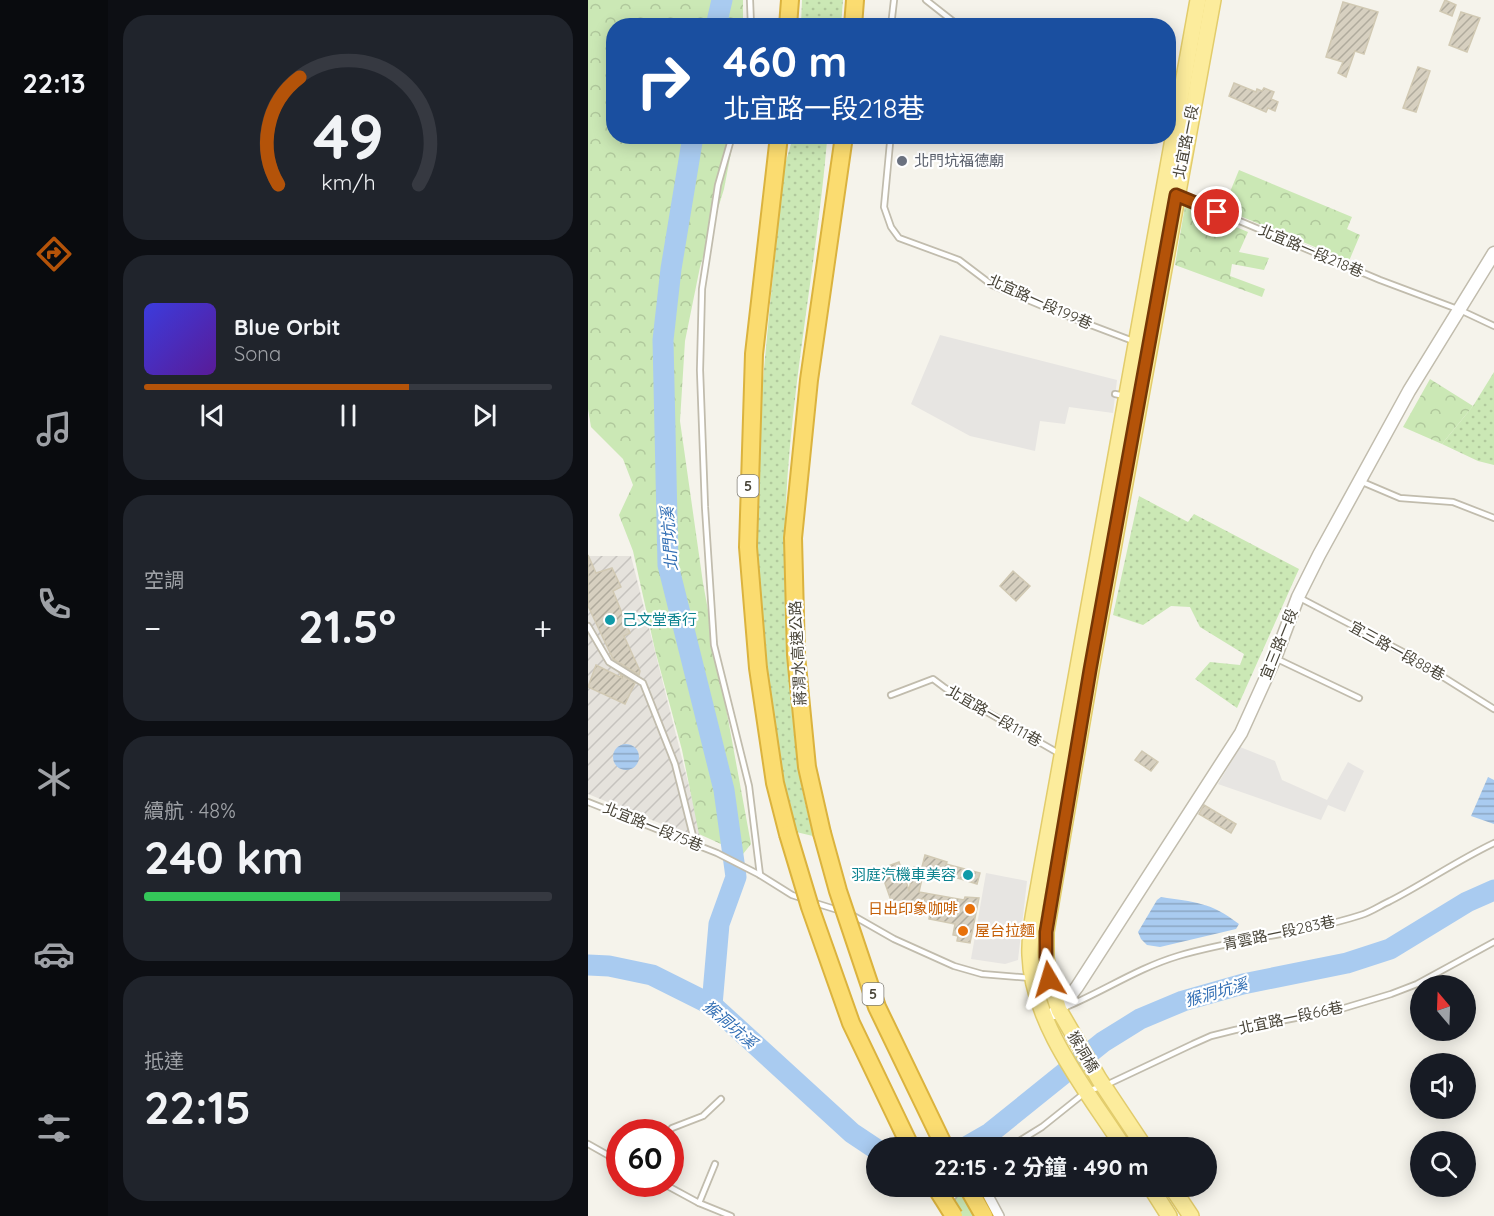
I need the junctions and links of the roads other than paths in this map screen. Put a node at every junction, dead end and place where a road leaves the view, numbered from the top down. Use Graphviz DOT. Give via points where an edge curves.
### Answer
graph roads {
  1 [pos="750,0"];
  2 [pos="790,0"];
  3 [pos="855,0"];
  4 [pos="894,0"];
  5 [pos="926,0"];
  6 [pos="1198,0"];
  7 [pos="1213,0"];
  8 [pos="751,18"];
  9 [pos="789,18"];
  10 [pos="854,18"];
  11 [pos="892,18"];
  12 [pos="949,18"];
  13 [pos="1176,134"];
  14 [pos="730,144"];
  15 [pos="778,144"];
  16 [pos="843,144"];
  17 [pos="890,144"];
  18 [pos="1175,144"];
  19 [pos="1170,191"];
  20 [pos="1494,254"];
  21 [pos="1460,310"];
  22 [pos="1494,326"];
  23 [pos="1144,344"];
  24 [pos="1360,481"];
  25 [pos="1494,518"];
  26 [pos="1298,597"];
  27 [pos="588,626"];
  28 [pos="1275,658"];
  29 [pos="891,695"];
  30 [pos="1359,698"];
  31 [pos="1494,709"];
  32 [pos="1063,756"];
  33 [pos="588,802"];
  34 [pos="1494,843"];
  35 [pos="695,844"];
  36 [pos="760,875"];
  37 [pos="1494,942"];
  38 [pos="1033,978"];
  39 [pos="1049,979"];
  40 [pos="1059,1010"];
  41 [pos="1044,1017"];
  42 [pos="1067,1026"];
  43 [pos="1052,1035"];
  44 [pos="1101,1083"];
  45 [pos="1085,1089"];
  46 [pos="721,1099"];
  47 [pos="684,1123"];
  48 [pos="906,1137"];
  49 [pos="940,1137"];
  50 [pos="1026,1137"];
  51 [pos="1117,1137"];
  52 [pos="1138,1137"];
  53 [pos="588,1144"];
  54 [pos="606,1154"];
  55 [pos="715,1164"];
  56 [pos="684,1195"];
  57 [pos="941,1197"];
  58 [pos="956,1197"];
  59 [pos="973,1197"];
  60 [pos="988,1197"];
  61 [pos="1157,1197"];
  62 [pos="1178,1197"];
  63 [pos="699,1203"];
  64 [pos="949,1213"];
  65 [pos="731,1216"];
  66 [pos="984,1216"];
  67 [pos="999,1216"];
  68 [pos="1169,1216"];
  69 [pos="1191,1216"];
  1 -- 8 [label="lane"];
  2 -- 9 [label="highway"];
  3 -- 10 [label="highway"];
  4 -- 11 [label="lane"];
  5 -- 12 [label="lane"];
  6 -- 13 [label="main road, 北宜路一段"];
  7 -- 13 [label="main road, 北宜路一段"];
  14 -- 36 [label="lane" via="718,185 702,289 704,496 714,645 749,786"];
  15 -- 48 [label="highway, 5, bridge" via="754,354 748,547 758,668 775,783 810,907 851,1023"];
  16 -- 49 [label="highway, 蔣渭水高速公路 / 5, bridge" via="809,380 793,538 796,655 807,767 838,891 878,1007"];
  17 -- 23 [label="lane, 北宜路一段199巷" via="884,207 899,238 959,260 992,285"];
  18 -- 19 [label="main road, 北宜路一段"];
  19 -- 21 [label="lane, 北宜路一段218巷"];
  19 -- 23 [label="main road, 北宜路一段"];
  20 -- 21 [label="street, 宜三路一段"];
  21 -- 22 [label="lane, 北宜路一段218巷"];
  21 -- 24 [label="street, 宜三路一段" via="1409,391"];
  23 -- 32 [label="main road, 北宜路一段" via="1121,395"];
  23 -- 39 [label="main road, 北宜路一段" via="1046,932"];
  24 -- 25 [label="lane" via="1400,498 1453,502"];
  24 -- 26 [label="street, 宜三路一段"];
  26 -- 28 [label="street, 宜三路一段"];
  26 -- 31 [label="lane, 宜三路一段88巷" via="1405,653"];
  27 -- 35 [label="lane" via="609,662 643,684 675,764"];
  28 -- 30 [label="lane"];
  28 -- 40 [label="street, 宜三路一段" via="1235,743"];
  29 -- 32 [label="lane, 北宜路一段111巷" via="933,679"];
  32 -- 38 [label="main road, 北宜路一段" via="1030,951"];
  33 -- 35 [label="lane, 北宜路一段75巷"];
  34 -- 40 [label="lane, 青雲路一段283巷" via="1363,914 1176,957 1129,974"];
  35 -- 36 [label="lane, 北宜路一段75巷"];
  36 -- 38 [label="lane" via="792,895 854,916 954,966 982,974"];
  37 -- 44 [label="lane, 北宜路一段66巷" via="1391,994 1341,1009 1211,1036"];
  38 -- 39 [label="lane"];
  38 -- 41 [label="main road, 北宜路一段"];
  39 -- 40 [label="main road, 北宜路一段"];
  40 -- 41 [label="street, 宜三路一段"];
  40 -- 42 [label="main road, 北宜路一段"];
  41 -- 43 [label="main road, 北宜路一段"];
  42 -- 44 [label="main road, 猴洞橋"];
  43 -- 45 [label="main road, 猴洞橋"];
  44 -- 45 [label="lane, 北宜路一段66巷"];
  44 -- 52 [label="main road"];
  45 -- 50 [label="lane"];
  45 -- 51 [label="main road"];
  46 -- 47 [label="lane" via="703,1116"];
  53 -- 54 [label="lane"];
  55 -- 63 [label="lane"];
  56 -- 63 [label="lane"];
  57 -- 64 [label="highway, bridge"];
  58 -- 64 [label="lane"];
  59 -- 66 [label="highway"];
  60 -- 67 [label="street"];
  61 -- 68 [label="main road"];
  62 -- 69 [label="main road"];
  63 -- 65 [label="lane"];
}
